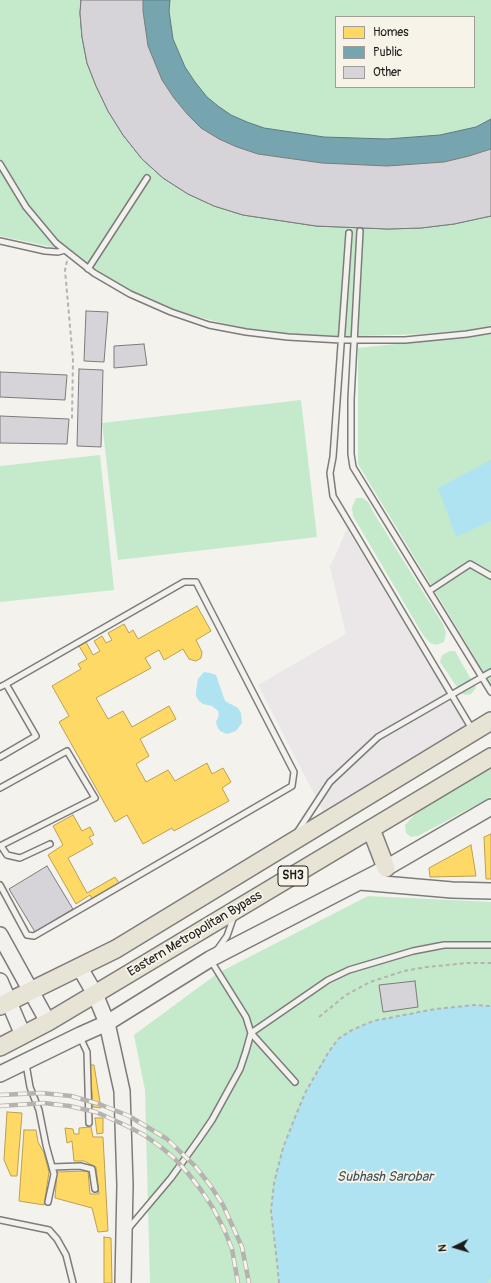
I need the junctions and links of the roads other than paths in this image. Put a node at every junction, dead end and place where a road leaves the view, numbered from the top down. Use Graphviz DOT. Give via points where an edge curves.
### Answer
graph roads {
  1 [pos="0,164"];
  2 [pos="147,178"];
  3 [pos="360,231"];
  4 [pos="348,233"];
  5 [pos="0,241"];
  6 [pos="67,252"];
  7 [pos="88,269"];
  8 [pos="491,330"];
  9 [pos="341,340"];
  10 [pos="354,340"];
  11 [pos="491,576"];
  12 [pos="430,591"];
  13 [pos="491,672"];
  14 [pos="482,677"];
  15 [pos="6,684"];
  16 [pos="0,687"];
  17 [pos="491,692"];
  18 [pos="451,695"];
  19 [pos="491,721"];
  20 [pos="473,732"];
  21 [pos="0,757"];
  22 [pos="491,757"];
  23 [pos="0,788"];
  24 [pos="491,807"];
  25 [pos="371,829"];
  26 [pos="291,842"];
  27 [pos="50,844"];
  28 [pos="1,846"];
  29 [pos="386,868"];
  30 [pos="360,882"];
  31 [pos="0,885"];
  32 [pos="491,891"];
  33 [pos="236,910"];
  34 [pos="0,935"];
  35 [pos="491,945"];
  36 [pos="210,959"];
  37 [pos="80,968"];
  38 [pos="0,981"];
  39 [pos="32,991"];
  40 [pos="95,994"];
  41 [pos="4,1004"];
  42 [pos="48,1022"];
  43 [pos="107,1023"];
  44 [pos="251,1033"];
  45 [pos="23,1035"];
  46 [pos="80,1035"];
  47 [pos="0,1047"];
  48 [pos="25,1061"];
  49 [pos="0,1074"];
  50 [pos="295,1082"];
  51 [pos="89,1123"];
  52 [pos="52,1167"];
  53 [pos="96,1189"];
  54 [pos="48,1202"];
  55 [pos="0,1220"];
  56 [pos="124,1233"];
  57 [pos="73,1283"];
  58 [pos="123,1283"];
  1 -- 6 [label="lane" via="26,208"];
  2 -- 7 [label="lane"];
  3 -- 10 [label="lane"];
  4 -- 9 [label="lane"];
  5 -- 6 [label="lane"];
  6 -- 7 [label="lane"];
  7 -- 9 [label="lane" via="130,294 209,325 288,337"];
  8 -- 10 [label="lane" via="405,340"];
  9 -- 10 [label="lane"];
  9 -- 18 [label="lane" via="330,473 333,496"];
  10 -- 12 [label="lane" via="350,431 353,467"];
  11 -- 12 [label="lane" via="470,564"];
  12 -- 14 [label="lane"];
  13 -- 14 [label="lane"];
  14 -- 17 [label="lane"];
  14 -- 18 [label="lane"];
  15 -- 16 [label="lane"];
  15 -- 21 [label="lane" via="36,736"];
  15 -- 31 [label="lane" via="184,582 196,582 294,772 292,786 34,936 27,936"];
  18 -- 20 [label="lane"];
  18 -- 26 [label="lane" via="378,737 330,782"];
  19 -- 20 [label="main road, SH3"];
  20 -- 26 [label="main road, SH3"];
  22 -- 25 [label="main road, Eastern Metropolitan Bypass / SH3"];
  23 -- 28 [label="lane" via="67,751 95,798"];
  24 -- 29 [label="street"];
  25 -- 29 [label="main road"];
  25 -- 33 [label="main road, Eastern Metropolitan Bypass / SH3"];
  26 -- 37 [label="main road, SH3" via="116,949"];
  27 -- 28 [label="lane" via="20,858 7,855"];
  29 -- 30 [label="street"];
  30 -- 32 [label="street"];
  30 -- 36 [label="street"];
  33 -- 36 [label="lane" via="227,936"];
  33 -- 40 [label="main road, Eastern Metropolitan Bypass / SH3"];
  34 -- 39 [label="street"];
  35 -- 44 [label="lane" via="444,945 413,951 349,970 328,980"];
  36 -- 43 [label="street"];
  36 -- 44 [label="lane" via="246,1017"];
  37 -- 39 [label="main road, SH3"];
  37 -- 40 [label="street"];
  38 -- 41 [label="street" via="6,992"];
  39 -- 41 [label="main road, SH3"];
  39 -- 42 [label="street"];
  40 -- 42 [label="main road, Eastern Metropolitan Bypass / SH3"];
  40 -- 43 [label="street"];
  41 -- 45 [label="street"];
  42 -- 45 [label="main road, Eastern Metropolitan Bypass / SH3"];
  43 -- 46 [label="street"];
  43 -- 56 [label="street" via="122,1091"];
  44 -- 50 [label="lane"];
  44 -- 56 [label="lane" via="240,1069 212,1120 171,1178"];
  45 -- 47 [label="main road, Eastern Metropolitan Bypass / SH3"];
  46 -- 48 [label="street"];
  46 -- 51 [label="lane" via="86,1052"];
  48 -- 49 [label="street"];
  48 -- 52 [label="lane"];
  52 -- 53 [label="lane" via="80,1166 92,1170"];
  52 -- 54 [label="lane" via="54,1174"];
  55 -- 57 [label="lane" via="49,1230 66,1255"];
  56 -- 58 [label="street"];
}
